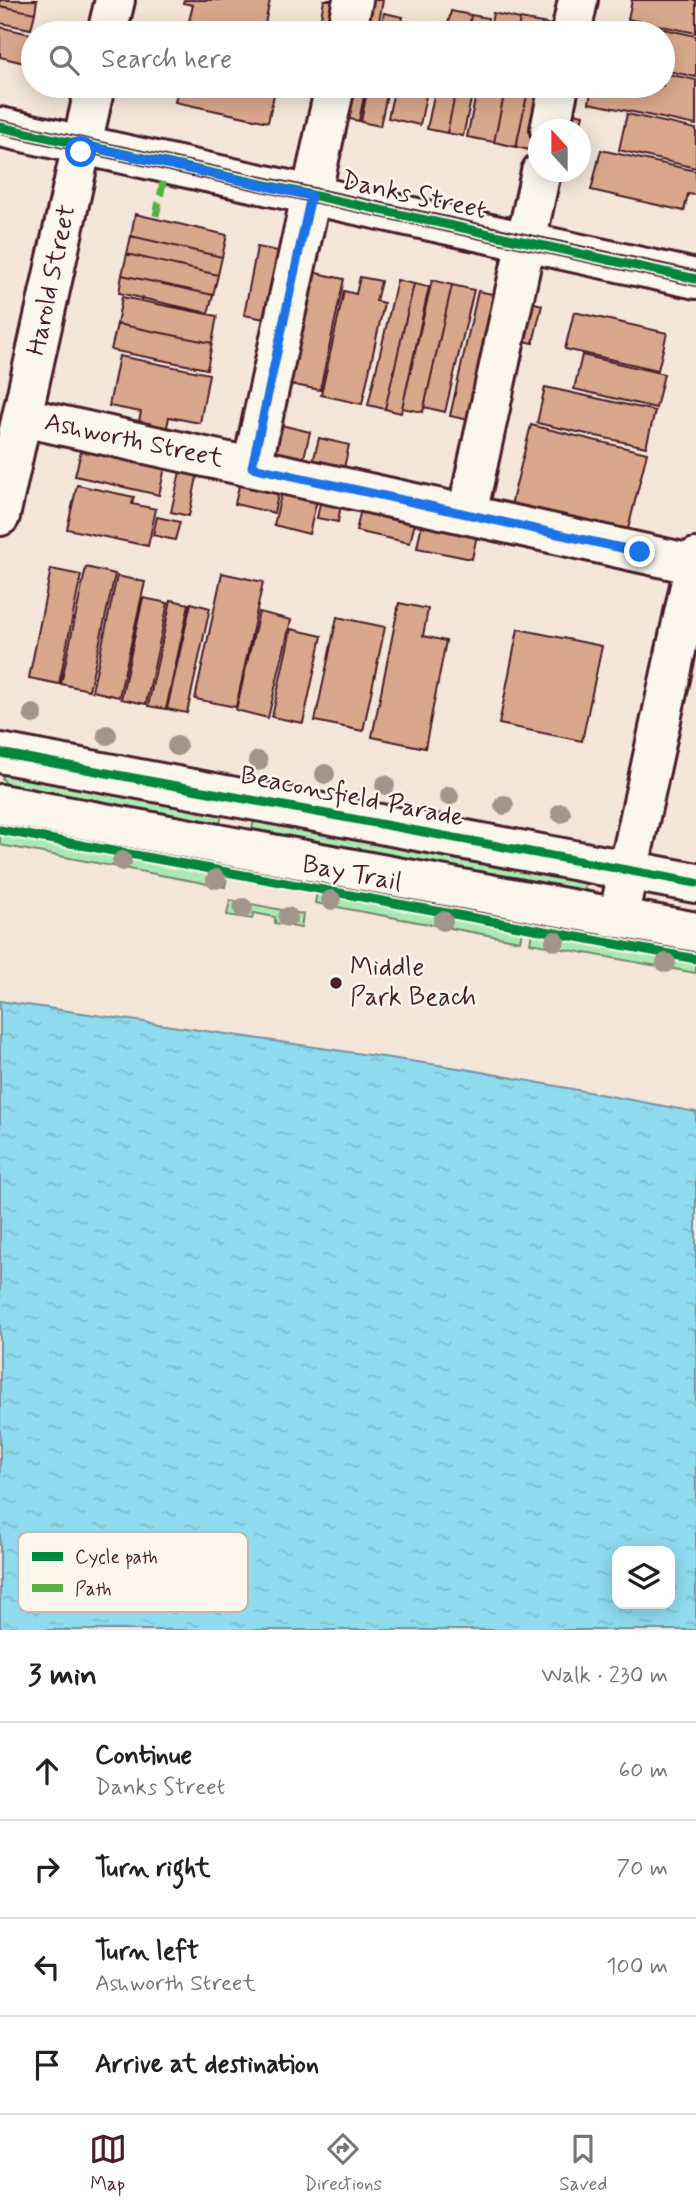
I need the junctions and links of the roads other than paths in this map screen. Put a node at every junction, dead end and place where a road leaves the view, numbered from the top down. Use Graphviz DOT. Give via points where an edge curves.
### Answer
graph roads {
  1 [pos="115,0"];
  2 [pos="354,0"];
  3 [pos="578,0"];
  4 [pos="110,21"];
  5 [pos="349,21"];
  6 [pos="574,21"];
  7 [pos="92,98"];
  8 [pos="332,98"];
  9 [pos="557,98"];
  10 [pos="552,119"];
  11 [pos="0,127"];
  12 [pos="82,145"];
  13 [pos="539,182"];
  14 [pos="311,196"];
  15 [pos="526,242"];
  16 [pos="696,279"];
  17 [pos="12,439"];
  18 [pos="252,467"];
  19 [pos="467,514"];
  20 [pos="0,516"];
  21 [pos="696,562"];
  22 [pos="0,752"];
  23 [pos="0,804"];
  24 [pos="627,871"];
  25 [pos="696,883"];
  26 [pos="618,918"];
  27 [pos="696,932"];
  1 -- 4 [label="street"];
  2 -- 5 [label="street"];
  3 -- 6 [label="street"];
  7 -- 12 [label="street, Harold Street"];
  8 -- 14 [label="street"];
  9 -- 10 [label="street"];
  11 -- 12 [label="street, Danks Street"];
  12 -- 14 [label="street, Danks Street"];
  12 -- 17 [label="street, Harold Street"];
  13 -- 15 [label="street"];
  14 -- 15 [label="street, Danks Street"];
  14 -- 18 [label="street"];
  15 -- 16 [label="street, Danks Street"];
  15 -- 19 [label="street"];
  17 -- 18 [label="street, Ashworth Street"];
  17 -- 20 [label="street, Harold Street"];
  18 -- 19 [label="street, Ashworth Street"];
  19 -- 21 [label="street, Ashworth Street"];
  21 -- 24 [label="street"];
  22 -- 24 [label="street, Beaconsfield Parade"];
  23 -- 26 [label="street"];
  24 -- 25 [label="street, Beaconsfield Parade"];
  24 -- 26 [label="street"];
  26 -- 27 [label="street"];
}
